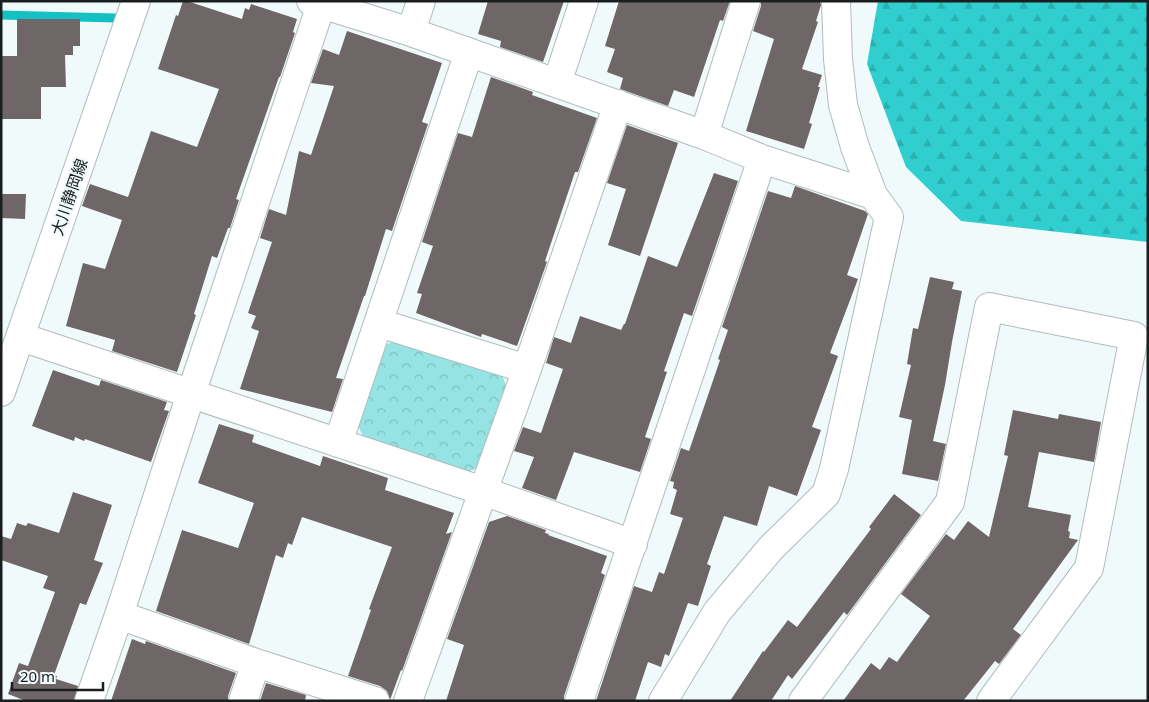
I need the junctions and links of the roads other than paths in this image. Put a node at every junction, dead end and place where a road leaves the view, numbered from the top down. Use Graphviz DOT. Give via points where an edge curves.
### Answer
graph roads {
  1 [pos="136,1"];
  2 [pos="421,1"];
  3 [pos="584,1"];
  4 [pos="746,1"];
  5 [pos="836,1"];
  6 [pos="316,3"];
  7 [pos="411,32"];
  8 [pos="469,52"];
  9 [pos="557,83"];
  10 [pos="618,104"];
  11 [pos="704,134"];
  12 [pos="762,159"];
  13 [pos="873,195"];
  14 [pos="379,323"];
  15 [pos="20,337"];
  16 [pos="527,369"];
  17 [pos="1,392"];
  18 [pos="191,394"];
  19 [pos="338,443"];
  20 [pos="483,491"];
  21 [pos="633,544"];
  22 [pos="119,615"];
  23 [pos="256,663"];
  24 [pos="89,701"];
  25 [pos="243,701"];
  26 [pos="376,701"];
  27 [pos="408,701"];
  28 [pos="580,701"];
  29 [pos="663,701"];
  30 [pos="803,701"];
  31 [pos="991,701"];
  1 -- 15 [label="street, 大川静岡線"];
  2 -- 7 [label="street"];
  3 -- 9 [label="street"];
  4 -- 11 [label="street"];
  5 -- 13 [label="street" via="843,105"];
  6 -- 7 [label="street"];
  6 -- 18 [label="street"];
  7 -- 8 [label="street"];
  8 -- 9 [label="street"];
  8 -- 14 [label="street"];
  9 -- 10 [label="street"];
  10 -- 11 [label="street"];
  10 -- 16 [label="street"];
  11 -- 12 [label="street"];
  12 -- 13 [label="street"];
  12 -- 21 [label="street"];
  13 -- 29 [label="street" via="889,217 826,494 770,548 717,612"];
  14 -- 16 [label="street"];
  14 -- 19 [label="street"];
  15 -- 17 [label="street, 大川静岡線"];
  15 -- 18 [label="street"];
  16 -- 20 [label="street"];
  18 -- 19 [label="street"];
  18 -- 22 [label="street"];
  19 -- 20 [label="street"];
  20 -- 21 [label="street"];
  20 -- 27 [label="street"];
  21 -- 28 [label="street"];
  22 -- 23 [label="street"];
  22 -- 24 [label="street"];
  23 -- 25 [label="street"];
  23 -- 26 [label="street"];
  30 -- 31 [label="street" via="950,502 989,308 1134,336 1089,568"];
}
